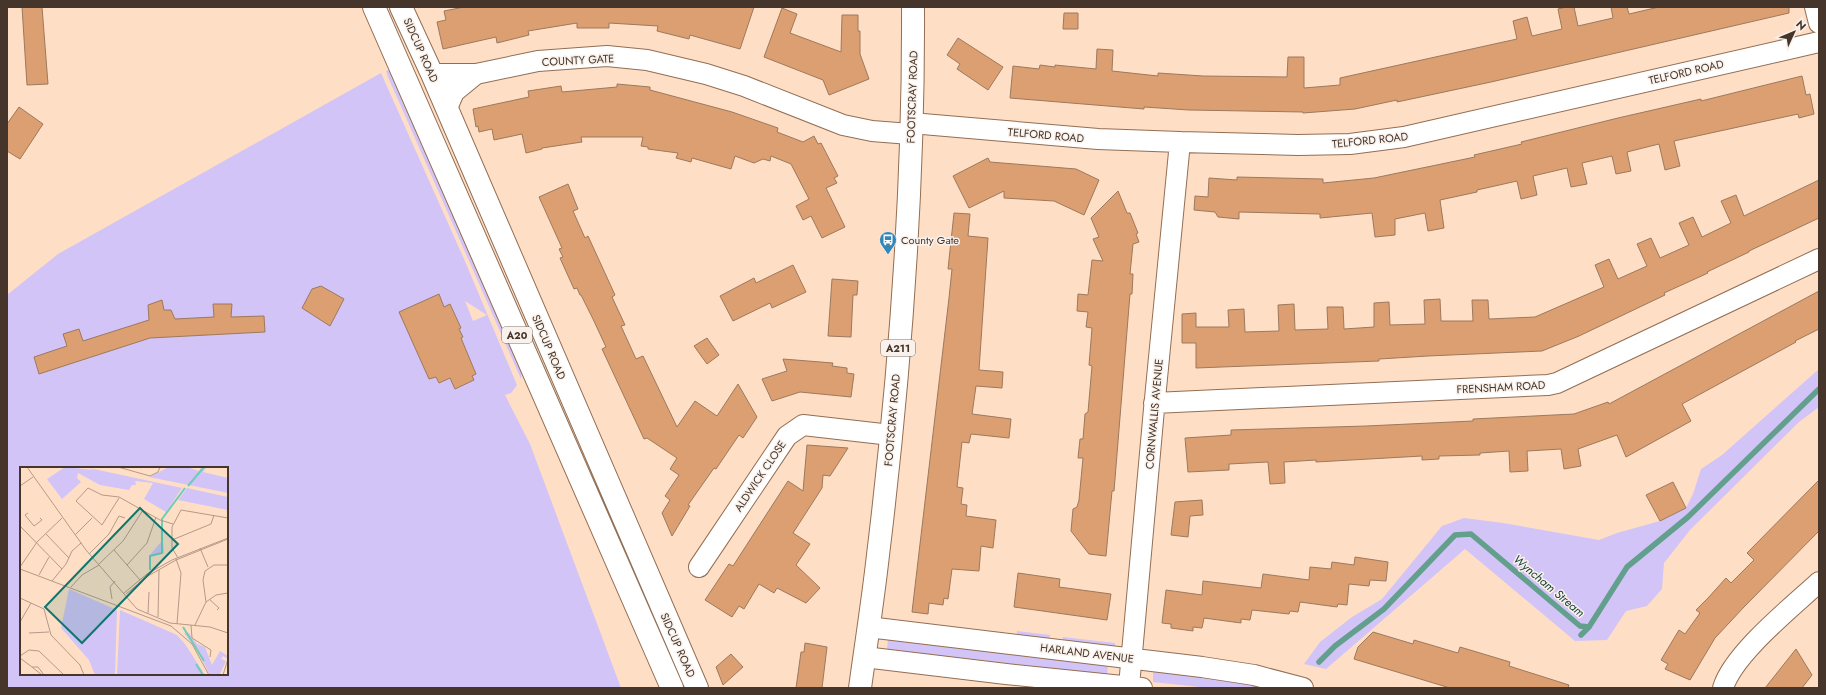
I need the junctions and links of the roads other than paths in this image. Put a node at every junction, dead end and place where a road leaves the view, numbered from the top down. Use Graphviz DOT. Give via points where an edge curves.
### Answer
graph roads {
  1 [pos="374,7"];
  2 [pos="401,7"];
  3 [pos="913,7"];
  4 [pos="1815,7"];
  5 [pos="1819,23"];
  6 [pos="1819,42"];
  7 [pos="432,74"];
  8 [pos="476,74"];
  9 [pos="447,108"];
  10 [pos="911,128"];
  11 [pos="1180,142"];
  12 [pos="1819,259"];
  13 [pos="1154,403"];
  14 [pos="891,435"];
  15 [pos="699,568"];
  16 [pos="1816,590"];
  17 [pos="868,627"];
  18 [pos="864,656"];
  19 [pos="1132,658"];
  20 [pos="1136,687"];
  21 [pos="672,688"];
  22 [pos="697,688"];
  23 [pos="860,688"];
  24 [pos="1303,688"];
  25 [pos="1723,688"];
  1 -- 21 [label="main road, SIDCUP ROAD / A20"];
  2 -- 7 [label="main road, SIDCUP ROAD / A20"];
  3 -- 10 [label="main road, FOOTSCRAY ROAD / A211"];
  4 -- 5 [label="street"];
  6 -- 11 [label="street, TELFORD ROAD" via="1404,137 1350,144"];
  7 -- 8 [label="street, COUNTY GATE"];
  7 -- 9 [label="main road, SIDCUP ROAD / A20"];
  8 -- 9 [label="street, COUNTY GATE" via="454,92"];
  8 -- 10 [label="street, COUNTY GATE" via="563,59 607,56 647,60 706,74 761,92 843,125 872,131"];
  9 -- 22 [label="main road, SIDCUP ROAD / A20"];
  10 -- 11 [label="street, TELFORD ROAD"];
  10 -- 14 [label="main road, FOOTSCRAY ROAD / A211" via="906,258"];
  11 -- 13 [label="street, CORNWALLIS AVENUE"];
  12 -- 13 [label="street, FRENSHAM ROAD" via="1548,385"];
  13 -- 19 [label="street, CORNWALLIS AVENUE"];
  14 -- 15 [label="street, ALDWICK CLOSE" via="803,425 787,436"];
  14 -- 17 [label="main road, FOOTSCRAY ROAD / A211"];
  16 -- 25 [label="street" via="1746,651 1733,667"];
  17 -- 18 [label="main road, FOOTSCRAY ROAD / A211"];
  17 -- 19 [label="street, HARLAND AVENUE"];
  18 -- 20 [label="street"];
  18 -- 23 [label="main road, FOOTSCRAY ROAD / A211"];
  19 -- 20 [label="street, CORNWALLIS AVENUE"];
  19 -- 24 [label="street, HARLAND AVENUE" via="1254,675"];
}
